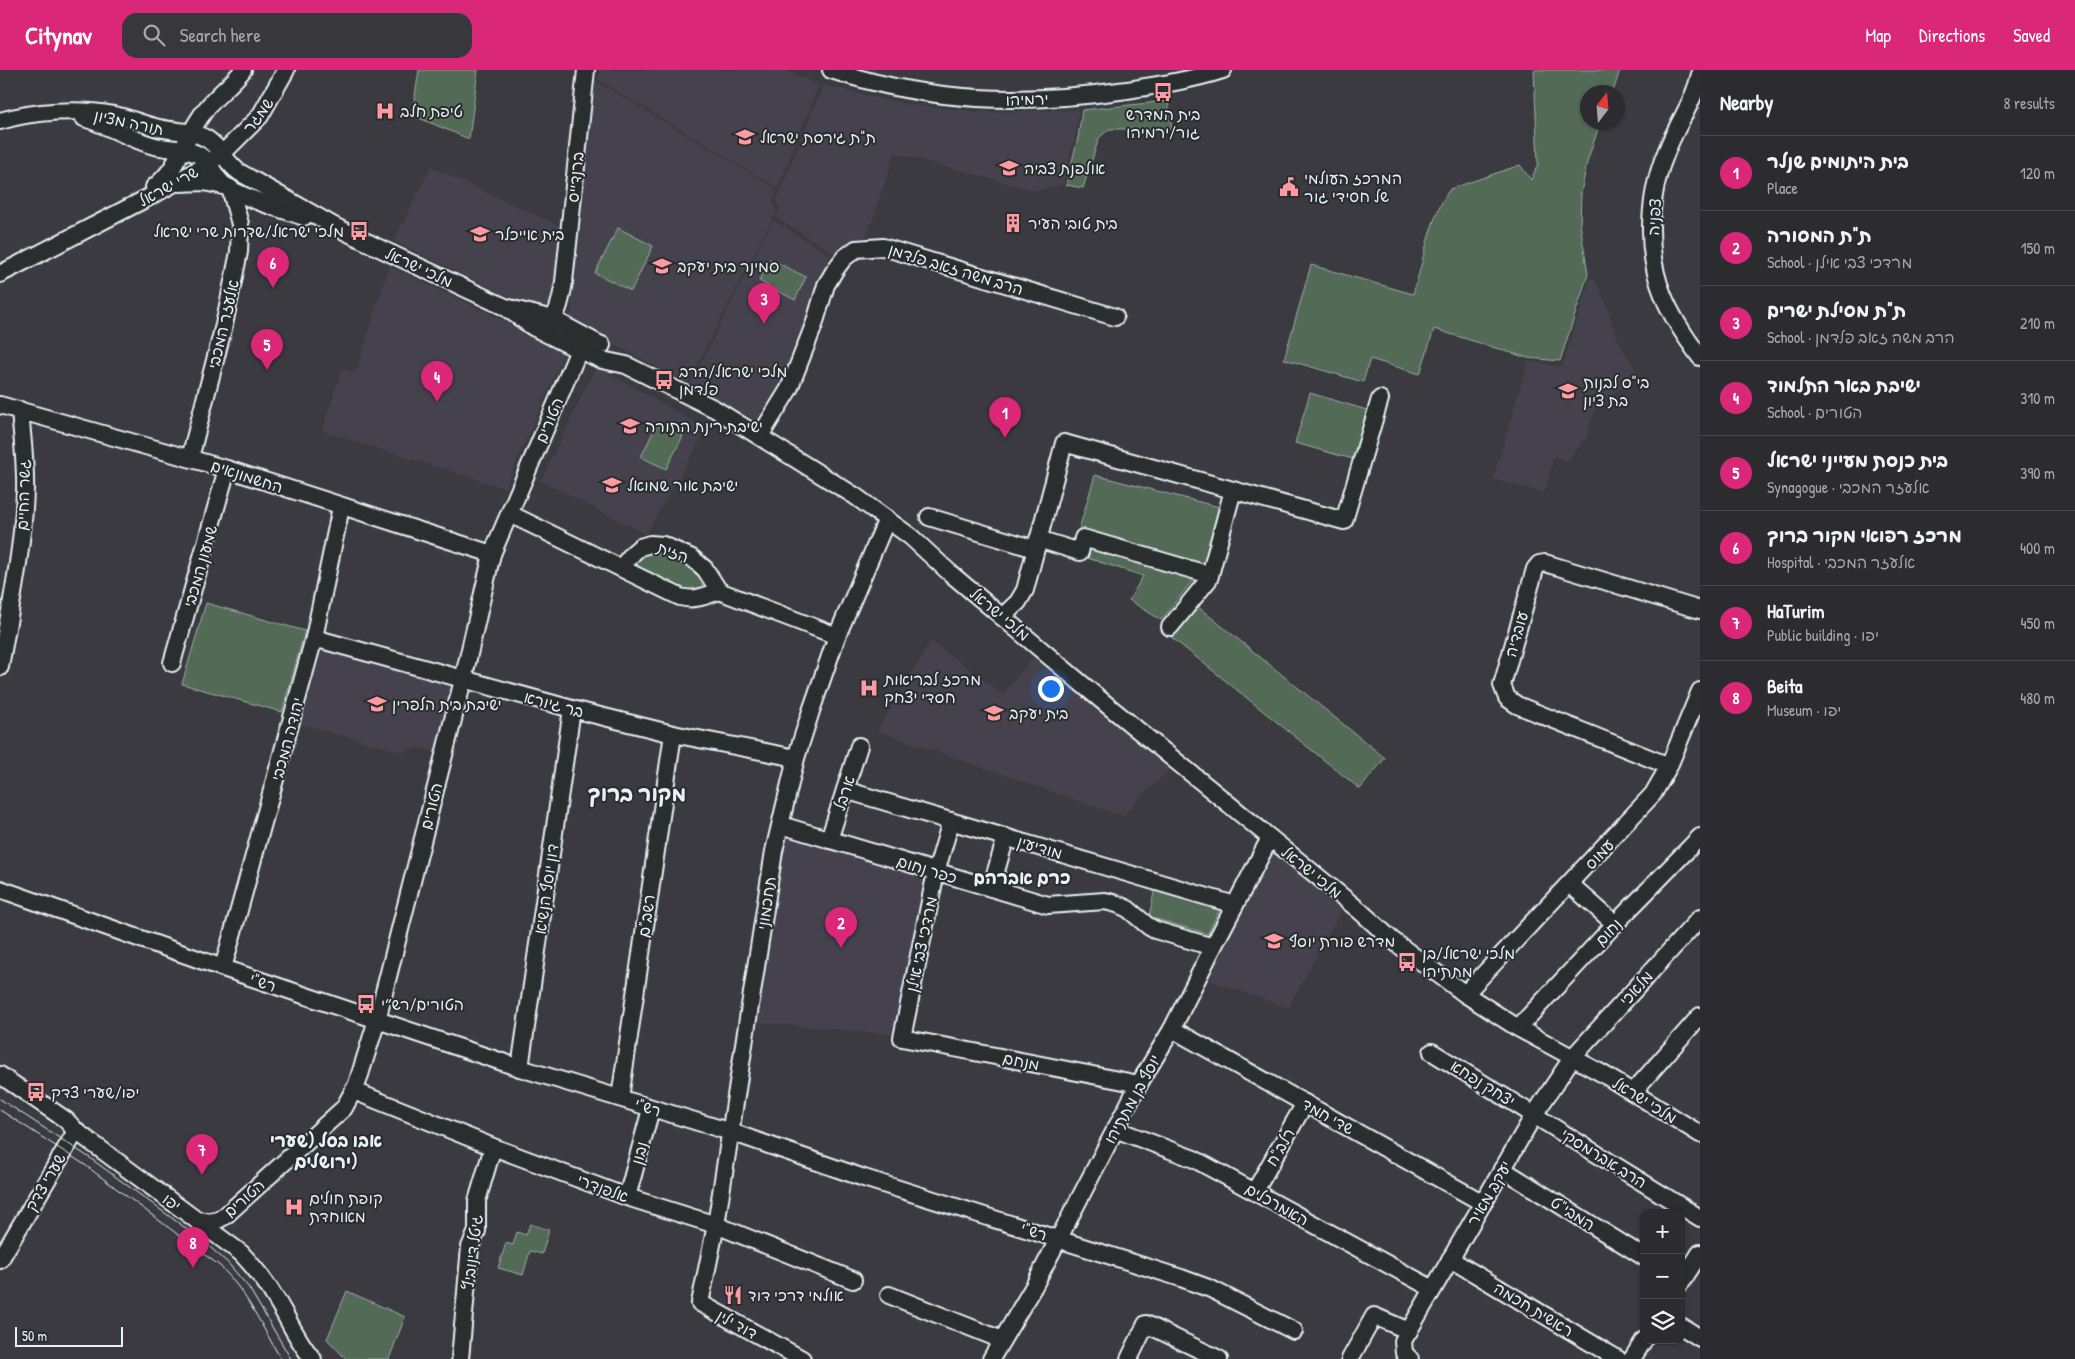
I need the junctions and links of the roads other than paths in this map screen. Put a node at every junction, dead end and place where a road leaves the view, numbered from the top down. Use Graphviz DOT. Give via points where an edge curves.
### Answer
graph roads {
  1 [pos="243,70"];
  2 [pos="286,70"];
  3 [pos="586,70"];
  4 [pos="831,70"];
  5 [pos="1223,70"];
  6 [pos="1700,74"];
  7 [pos="1697,94"];
  8 [pos="68,112"];
  9 [pos="0,121"];
  10 [pos="191,133"];
  11 [pos="183,150"];
  12 [pos="223,153"];
  13 [pos="209,163"];
  14 [pos="174,184"];
  15 [pos="230,188"];
  16 [pos="112,217"];
  17 [pos="334,226"];
  18 [pos="0,274"];
  19 [pos="505,307"];
  20 [pos="1115,317"];
  21 [pos="553,319"];
  22 [pos="533,327"];
  23 [pos="602,345"];
  24 [pos="578,350"];
  25 [pos="1700,357"];
  26 [pos="626,365"];
  27 [pos="1380,399"];
  28 [pos="0,404"];
  29 [pos="20,410"];
  30 [pos="760,436"];
  31 [pos="190,458"];
  32 [pos="227,469"];
  33 [pos="1233,490"];
  34 [pos="342,507"];
  35 [pos="510,514"];
  36 [pos="929,517"];
  37 [pos="885,524"];
  38 [pos="1037,544"];
  39 [pos="492,554"];
  40 [pos="621,568"];
  41 [pos="1210,576"];
  42 [pos="719,591"];
  43 [pos="1700,610"];
  44 [pos="1002,616"];
  45 [pos="1170,627"];
  46 [pos="837,636"];
  47 [pos="314,638"];
  48 [pos="172,663"];
  49 [pos="0,667"];
  50 [pos="463,680"];
  51 [pos="1700,691"];
  52 [pos="572,709"];
  53 [pos="673,734"];
  54 [pos="859,746"];
  55 [pos="796,758"];
  56 [pos="1669,766"];
  57 [pos="846,790"];
  58 [pos="951,821"];
  59 [pos="781,825"];
  60 [pos="1006,837"];
  61 [pos="1700,837"];
  62 [pos="1270,838"];
  63 [pos="829,840"];
  64 [pos="936,872"];
  65 [pos="1570,884"];
  66 [pos="991,888"];
  67 [pos="0,889"];
  68 [pos="1235,905"];
  69 [pos="1700,918"];
  70 [pos="1615,924"];
  71 [pos="1212,947"];
  72 [pos="223,968"];
  73 [pos="1465,994"];
  74 [pos="1700,1016"];
  75 [pos="377,1020"];
  76 [pos="1518,1028"];
  77 [pos="1172,1029"];
  78 [pos="902,1038"];
  79 [pos="1432,1052"];
  80 [pos="1572,1058"];
  81 [pos="520,1068"];
  82 [pos="0,1075"];
  83 [pos="1139,1084"];
  84 [pos="354,1091"];
  85 [pos="1633,1092"];
  86 [pos="620,1098"];
  87 [pos="1305,1103"];
  88 [pos="651,1109"];
  89 [pos="1534,1115"];
  90 [pos="1697,1127"];
  91 [pos="1115,1129"];
  92 [pos="76,1131"];
  93 [pos="731,1132"];
  94 [pos="493,1147"];
  95 [pos="1502,1169"];
  96 [pos="1255,1192"];
  97 [pos="627,1197"];
  98 [pos="1483,1203"];
  99 [pos="1700,1218"];
  100 [pos="197,1220"];
  101 [pos="716,1225"];
  102 [pos="1058,1239"];
  103 [pos="1700,1253"];
  104 [pos="1640,1255"];
  105 [pos="1450,1259"];
  106 [pos="0,1260"];
  107 [pos="1685,1276"];
  108 [pos="853,1280"];
  109 [pos="1433,1289"];
  110 [pos="889,1294"];
  111 [pos="700,1302"];
  112 [pos="1685,1329"];
  113 [pos="1294,1330"];
  114 [pos="1409,1331"];
  115 [pos="1700,1338"];
  116 [pos="1002,1340"];
  117 [pos="1641,1344"];
  118 [pos="313,1359"];
  119 [pos="460,1359"];
  120 [pos="802,1359"];
  121 [pos="991,1359"];
  122 [pos="1129,1359"];
  123 [pos="1219,1359"];
  124 [pos="1350,1359"];
  125 [pos="1410,1359"];
  126 [pos="1618,1359"];
  127 [pos="1632,1359"];
  1 -- 10 [label="street" via="205,109"];
  2 -- 12 [label="street, שמגר" via="260,116"];
  3 -- 21 [label="street, ברנדייס" via="564,282"];
  4 -- 5 [label="street, ירמיהו" via="928,94 991,100 1089,95 1169,84"];
  6 -- 7 [label="street, צפניה"];
  7 -- 25 [label="street, צפניה" via="1666,152 1653,201 1652,230 1654,260 1663,294 1684,335"];
  8 -- 9 [label="street, תורה מציון" via="24,115"];
  8 -- 10 [label="street, תורה מציון" via="113,115 159,129"];
  8 -- 11 [label="street, תורה מציון" via="149,144"];
  10 -- 11 [label="street, שרי ישראל"];
  10 -- 12 [label="street, מלכי ישראל" via="206,138"];
  11 -- 13 [label="street, מלכי ישראל" via="198,154"];
  11 -- 16 [label="street, שרי ישראל" via="175,166 160,183"];
  12 -- 13 [label="street, שרי ישראל"];
  12 -- 17 [label="street, מלכי ישראל" via="239,172"];
  13 -- 14 [label="street, שרי ישראל"];
  13 -- 15 [label="street, מלכי ישראל" via="218,178"];
  14 -- 15 [label="street" via="204,182"];
  14 -- 16 [label="street, שרי ישראל"];
  15 -- 17 [label="street, מלכי ישראל"];
  15 -- 31 [label="street, אלעזר המכבי" via="240,224 239,252"];
  16 -- 18 [label="street, שרי ישראל"];
  17 -- 19 [label="street, מלכי ישראל"];
  19 -- 21 [label="street, מלכי ישראל"];
  19 -- 22 [label="street, מלכי ישראל"];
  20 -- 30 [label="street, הרב משה זאב פלדמן" via="883,247 856,249 844,258 826,285 789,389"];
  21 -- 22 [label="street" via="544,327"];
  21 -- 23 [label="street, מלכי ישראל"];
  22 -- 24 [label="street, מלכי ישראל"];
  23 -- 24 [label="street" via="589,344"];
  23 -- 26 [label="street, מלכי ישראל"];
  24 -- 26 [label="street, מלכי ישראל"];
  24 -- 35 [label="street, הטורים"];
  26 -- 30 [label="street, מלכי ישראל"];
  27 -- 33 [label="street" via="1344,521"];
  28 -- 29 [label="street, החשמונאים"];
  29 -- 31 [label="street, החשמונאים"];
  29 -- 49 [label="street, גשר החיים" via="25,479 23,521"];
  30 -- 37 [label="street, מלכי ישראל" via="840,496"];
  31 -- 32 [label="street, החשמונאים"];
  32 -- 34 [label="street, החשמונאים"];
  32 -- 48 [label="street, שמעון המכבי"];
  33 -- 38 [label="street" via="1064,443"];
  33 -- 41 [label="street"];
  34 -- 39 [label="street, החשמונאים"];
  34 -- 47 [label="street, יהודה המכבי"];
  35 -- 39 [label="street, הטורים"];
  35 -- 40 [label="street"];
  36 -- 38 [label="street"];
  37 -- 44 [label="street, מלכי ישראל"];
  37 -- 46 [label="street, תחכמוני"];
  38 -- 41 [label="street" via="1080,552 1083,538"];
  38 -- 44 [label="street" via="1025,590 1018,602"];
  39 -- 50 [label="street, הטורים"];
  40 -- 42 [label="street" via="689,600"];
  40 -- 42 [label="street, הזית" via="640,547 662,545 692,558 705,569"];
  41 -- 45 [label="street"];
  42 -- 46 [label="street"];
  43 -- 56 [label="street, עובדיה" via="1545,563 1539,564 1502,685 1507,698 1516,705"];
  44 -- 62 [label="street, מלכי ישראל"];
  46 -- 55 [label="street, תחכמוני"];
  47 -- 50 [label="street, בר גיורא"];
  47 -- 72 [label="street, יהודה המכבי"];
  50 -- 52 [label="street, בר גיורא"];
  50 -- 75 [label="street, הטורים"];
  51 -- 56 [label="street, עמוס"];
  52 -- 53 [label="street, בר גיורא"];
  52 -- 81 [label="street, דון יוסף הנשיא"];
  53 -- 55 [label="street, בר גיורא"];
  53 -- 86 [label="street, רשב\"ם"];
  54 -- 57 [label="street, ארבל"];
  55 -- 59 [label="street, תחכמוני"];
  56 -- 65 [label="street, עמוס" via="1653,794"];
  57 -- 58 [label="street, מודיעין"];
  57 -- 63 [label="street, ארבל"];
  58 -- 60 [label="street, מודיעין"];
  58 -- 64 [label="street, מרדכי צבי אילן"];
  59 -- 63 [label="street, כפר נחום"];
  59 -- 93 [label="street, תחכמוני" via="774,851"];
  60 -- 66 [label="street"];
  60 -- 68 [label="street, מודיעין"];
  61 -- 70 [label="street, נחום"];
  62 -- 68 [label="street, יוסף בן מתתיהו"];
  62 -- 73 [label="street, מלכי ישראל" via="1392,940"];
  63 -- 64 [label="street, כפר נחום"];
  64 -- 66 [label="street, כפר נחום"];
  64 -- 78 [label="street, מרדכי צבי אילן"];
  65 -- 70 [label="street"];
  65 -- 73 [label="street, עמוס"];
  66 -- 71 [label="street, כפר נחום" via="1048,905 1105,901 1128,909 1155,930"];
  67 -- 72 [label="street, רש\"י"];
  68 -- 71 [label="street, יוסף בן מתתיהו"];
  69 -- 80 [label="street, מלאכי"];
  70 -- 76 [label="street, נחום"];
  71 -- 77 [label="street, יוסף בן מתתיהו"];
  72 -- 75 [label="street, רש\"י"];
  73 -- 76 [label="street, מלכי ישראל"];
  74 -- 85 [label="street"];
  75 -- 81 [label="street, רש\"י"];
  75 -- 84 [label="street, הטורים"];
  76 -- 80 [label="street, מלכי ישראל"];
  77 -- 83 [label="street, יוסף בן מתתיהו"];
  77 -- 87 [label="street, שדי חמד"];
  78 -- 83 [label="street, מנחם"];
  79 -- 89 [label="street, יצחק נפחא"];
  80 -- 85 [label="street, מלכי ישראל"];
  80 -- 89 [label="street, יעקב מאיר"];
  81 -- 86 [label="street, רש\"י"];
  82 -- 92 [label="street, יפו" via="66,1120"];
  83 -- 91 [label="street, יוסף בן מתתיהו"];
  84 -- 94 [label="street, אלפנדרי"];
  84 -- 100 [label="street, הטורים" via="344,1108 226,1215 210,1222"];
  85 -- 90 [label="street, מלכי ישראל"];
  86 -- 88 [label="street, רש\"י"];
  87 -- 96 [label="street, רלב\"ח"];
  87 -- 98 [label="street, שדי חמד"];
  88 -- 93 [label="street, רש\"י"];
  88 -- 97 [label="street, נבון"];
  89 -- 95 [label="street, יעקב מאיר"];
  89 -- 99 [label="street, הרב אברמסקי"];
  91 -- 96 [label="street, האמרכלים" via="1194,1159"];
  91 -- 102 [label="street, יוסף בן מתתיהו"];
  92 -- 100 [label="street, יפו"];
  92 -- 106 [label="street, שערי צדק"];
  93 -- 101 [label="street, תחכמוני"];
  93 -- 102 [label="street, רש\"י"];
  94 -- 97 [label="street, אלפנדרי"];
  94 -- 119 [label="street, גיטל דינוביץ" via="476,1201 477,1231 470,1247"];
  95 -- 98 [label="street, יעקב מאיר"];
  95 -- 104 [label="street, המבי\"ט"];
  96 -- 109 [label="street, האמרכלים"];
  97 -- 101 [label="street, אלפנדרי"];
  98 -- 105 [label="street, יעקב מאיר"];
  100 -- 118 [label="street, יפו" via="241,1253 257,1270 299,1342"];
  101 -- 108 [label="street, אלפנדרי"];
  101 -- 111 [label="street, תחכמוני"];
  102 -- 113 [label="street, רש\"י" via="1211,1289"];
  102 -- 116 [label="street, יוסף בן מתתיהו"];
  103 -- 107 [label="street"];
  105 -- 109 [label="street, יעקב מאיר"];
  105 -- 126 [label="street, ראשית חכמה"];
  109 -- 114 [label="street, יעקב מאיר"];
  110 -- 116 [label="street"];
  111 -- 120 [label="street, דוד ילין"];
  112 -- 115 [label="street"];
  114 -- 124 [label="street" via="1374,1316"];
  114 -- 125 [label="street, יעקב מאיר" via="1403,1341 1404,1353"];
  116 -- 121 [label="street, יוסף בן מתתיהו"];
  117 -- 127 [label="street"];
  122 -- 123 [label="street" via="1146,1324"];
}
